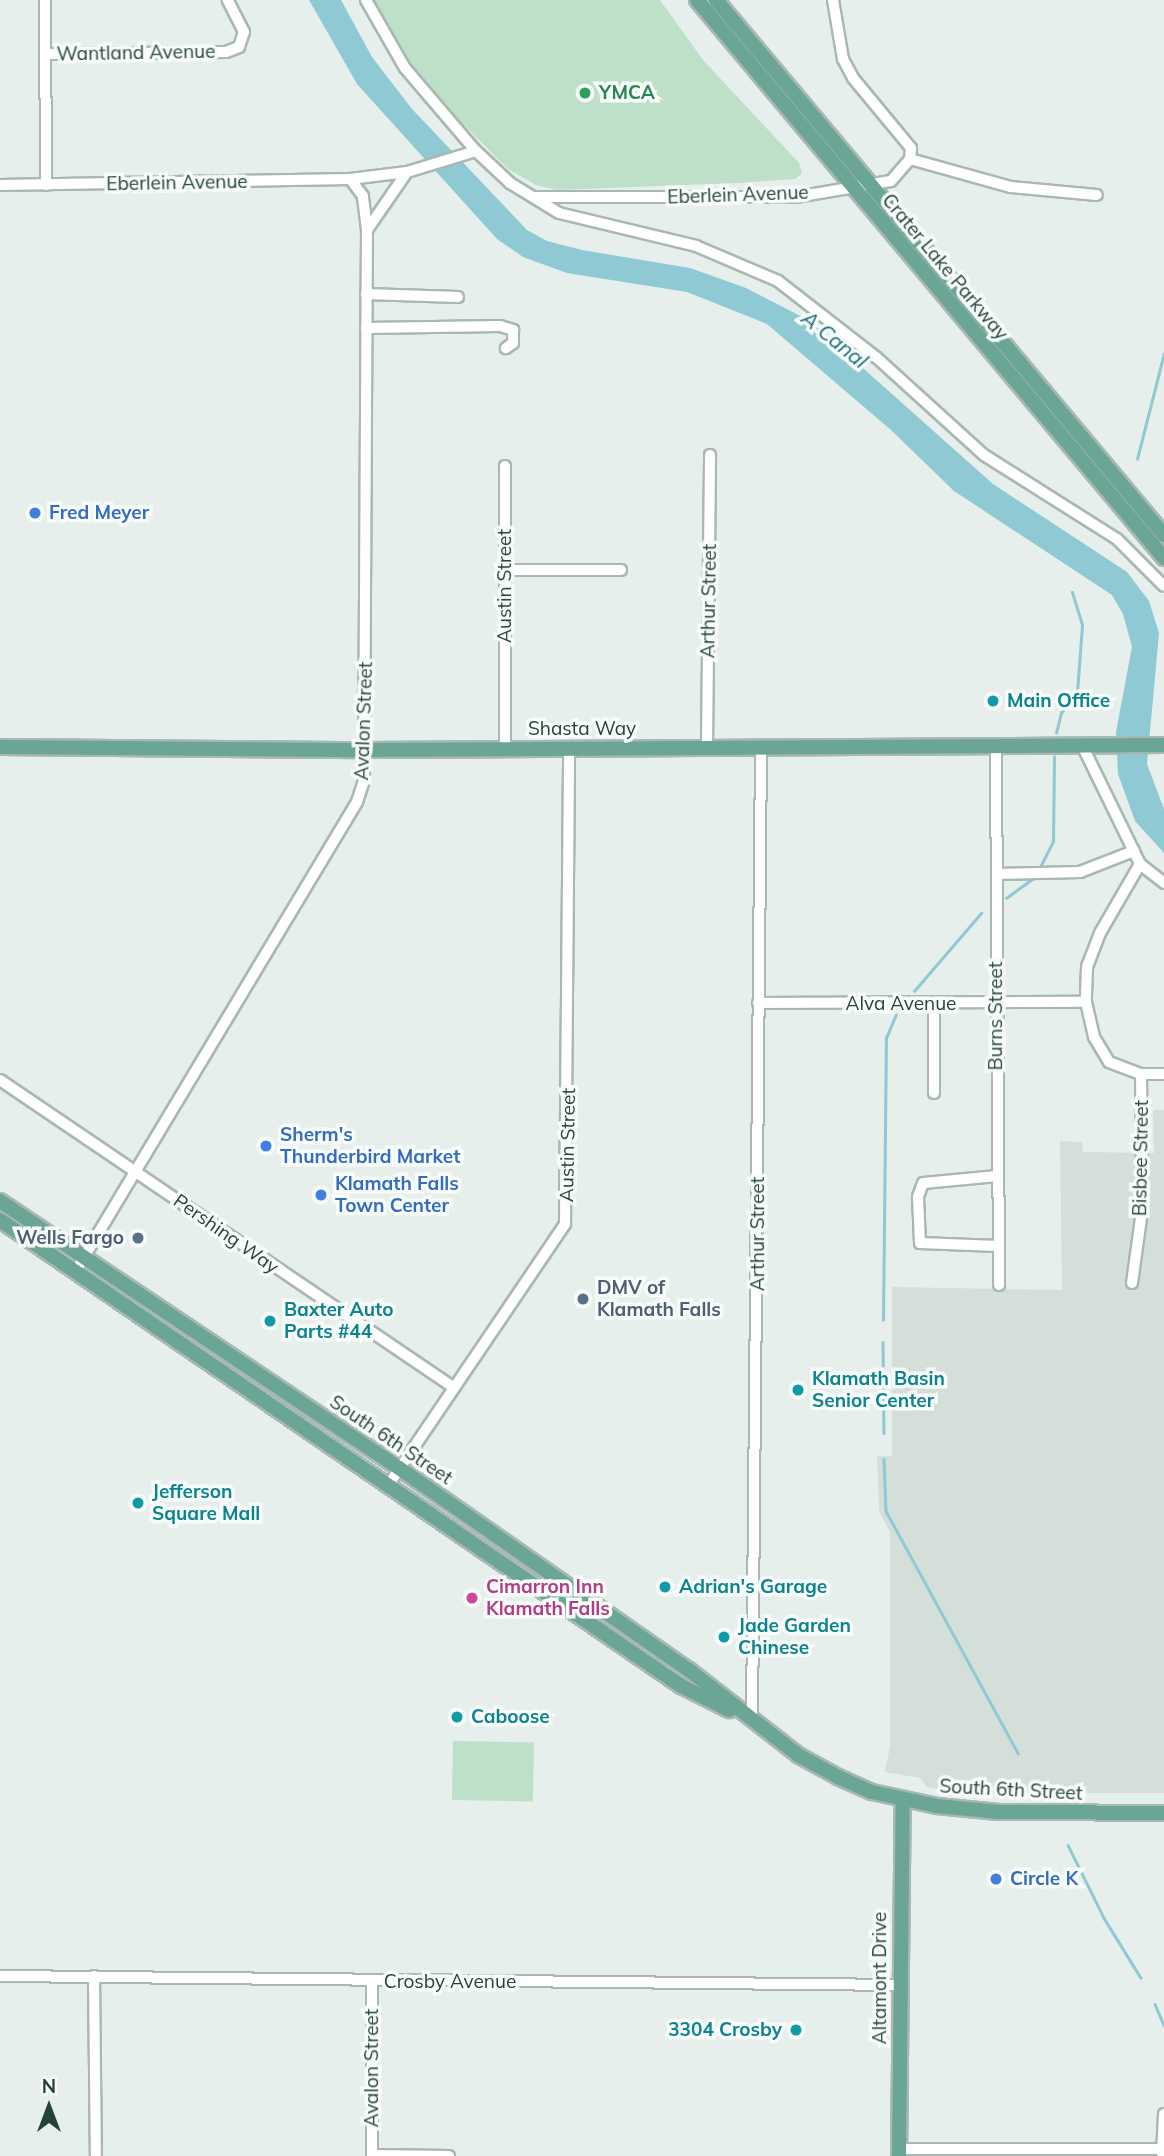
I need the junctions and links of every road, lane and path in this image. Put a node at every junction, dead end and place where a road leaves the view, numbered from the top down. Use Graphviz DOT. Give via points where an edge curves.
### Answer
graph roads {
  1 [pos="46,0"];
  2 [pos="228,0"];
  3 [pos="366,0"];
  4 [pos="697,0"];
  5 [pos="716,0"];
  6 [pos="833,0"];
  7 [pos="46,54"];
  8 [pos="476,151"];
  9 [pos="910,159"];
  10 [pos="407,172"];
  11 [pos="350,179"];
  12 [pos="0,185"];
  13 [pos="46,185"];
  14 [pos="871,185"];
  15 [pos="854,187"];
  16 [pos="1097,195"];
  17 [pos="531,197"];
  18 [pos="367,230"];
  19 [pos="366,293"];
  20 [pos="458,298"];
  21 [pos="366,328"];
  22 [pos="506,348"];
  23 [pos="710,455"];
  24 [pos="505,467"];
  25 [pos="1164,535"];
  26 [pos="1164,558"];
  27 [pos="505,570"];
  28 [pos="621,570"];
  29 [pos="1164,586"];
  30 [pos="1082,745"];
  31 [pos="1160,745"];
  32 [pos="996,746"];
  33 [pos="0,747"];
  34 [pos="707,747"];
  35 [pos="761,747"];
  36 [pos="569,748"];
  37 [pos="505,749"];
  38 [pos="366,750"];
  39 [pos="1134,850"];
  40 [pos="1140,864"];
  41 [pos="997,874"];
  42 [pos="1164,883"];
  43 [pos="758,1003"];
  44 [pos="994,1003"];
  45 [pos="1086,1003"];
  46 [pos="934,1004"];
  47 [pos="1141,1074"];
  48 [pos="1164,1074"];
  49 [pos="0,1080"];
  50 [pos="934,1093"];
  51 [pos="135,1170"];
  52 [pos="997,1177"];
  53 [pos="0,1201"];
  54 [pos="0,1220"];
  55 [pos="998,1246"];
  56 [pos="84,1256"];
  57 [pos="75,1272"];
  58 [pos="1132,1283"];
  59 [pos="999,1285"];
  60 [pos="453,1387"];
  61 [pos="399,1468"];
  62 [pos="387,1487"];
  63 [pos="752,1721"];
  64 [pos="903,1800"];
  65 [pos="1164,1813"];
  66 [pos="0,1976"];
  67 [pos="94,1976"];
  68 [pos="372,1981"];
  69 [pos="900,1986"];
  70 [pos="1164,2114"];
  71 [pos="899,2152"];
  72 [pos="1162,2153"];
  73 [pos="96,2156"];
  74 [pos="372,2156"];
  75 [pos="449,2156"];
  1 -- 7 [label="street"];
  2 -- 7 [label="street, Wantland Avenue" via="244,32 239,47 226,52"];
  3 -- 8 [label="street" via="405,68"];
  4 -- 15 [label="main road, Crater Lake Parkway"];
  5 -- 14 [label="main road, Crater Lake Parkway"];
  6 -- 9 [label="street" via="843,59 853,79 911,148"];
  7 -- 13 [label="street"];
  8 -- 10 [label="street, Eberlein Avenue"];
  8 -- 17 [label="street"];
  9 -- 14 [label="street, Eberlein Avenue" via="891,181"];
  9 -- 16 [label="street" via="1011,187"];
  10 -- 11 [label="street, Eberlein Avenue"];
  10 -- 18 [label="street"];
  11 -- 13 [label="street, Eberlein Avenue"];
  11 -- 18 [label="street, Avalon Street" via="363,196"];
  12 -- 13 [label="street, Eberlein Avenue"];
  14 -- 15 [label="street, Eberlein Avenue"];
  14 -- 25 [label="main road, Crater Lake Parkway"];
  15 -- 17 [label="street, Eberlein Avenue" via="796,197"];
  15 -- 26 [label="main road, Crater Lake Parkway"];
  17 -- 29 [label="street" via="559,213 696,246 778,281 877,358 984,455 1117,539"];
  18 -- 19 [label="street, Avalon Street"];
  19 -- 20 [label="street"];
  19 -- 21 [label="street, Avalon Street"];
  21 -- 22 [label="street" via="500,326 513,330 513,343"];
  21 -- 38 [label="street, Avalon Street"];
  23 -- 34 [label="street, Arthur Street"];
  24 -- 27 [label="street, Austin Street"];
  27 -- 28 [label="street"];
  27 -- 37 [label="street, Austin Street"];
  30 -- 31 [label="main road, Shasta Way"];
  30 -- 32 [label="main road, Shasta Way"];
  30 -- 39 [label="street"];
  32 -- 35 [label="main road, Shasta Way"];
  32 -- 41 [label="street, Burns Street"];
  33 -- 38 [label="main road, Shasta Way"];
  34 -- 35 [label="main road, Shasta Way"];
  34 -- 36 [label="main road, Shasta Way"];
  35 -- 43 [label="street, Arthur Street"];
  36 -- 37 [label="main road, Shasta Way"];
  36 -- 60 [label="street, Austin Street" via="565,1224"];
  37 -- 38 [label="main road, Shasta Way"];
  38 -- 51 [label="street, Avalon Street" via="357,802"];
  39 -- 40 [label="street"];
  39 -- 41 [label="street" via="1080,872"];
  40 -- 42 [label="street"];
  40 -- 45 [label="street, Bisbee Street" via="1100,933 1087,967"];
  41 -- 44 [label="street, Burns Street"];
  43 -- 46 [label="street, Alva Avenue"];
  43 -- 63 [label="street, Arthur Street"];
  44 -- 45 [label="street, Alva Avenue"];
  44 -- 46 [label="street, Alva Avenue"];
  44 -- 52 [label="street, Burns Street"];
  45 -- 47 [label="street, Bisbee Street" via="1094,1037 1109,1062"];
  46 -- 50 [label="street"];
  47 -- 48 [label="street"];
  47 -- 58 [label="street, Bisbee Street" via="1142,1211"];
  49 -- 51 [label="street, Pershing Way"];
  51 -- 56 [label="street, Avalon Street"];
  51 -- 60 [label="street, Pershing Way"];
  52 -- 55 [label="street, Burns Street"];
  52 -- 55 [label="street" via="923,1184 918,1197 920,1243"];
  53 -- 56 [label="main road, South 6th Street"];
  54 -- 57 [label="main road, South 6th Street"];
  55 -- 59 [label="street, Burns Street"];
  56 -- 57 [label="street, Avalon Street"];
  56 -- 61 [label="main road, South 6th Street"];
  57 -- 62 [label="main road, South 6th Street"];
  60 -- 61 [label="street, Austin Street"];
  61 -- 62 [label="street, Austin Street"];
  61 -- 63 [label="main road, South 6th Street" via="689,1670"];
  62 -- 63 [label="main road, South 6th Street" via="681,1686"];
  63 -- 64 [label="main road, South 6th Street" via="838,1777"];
  64 -- 65 [label="main road, South 6th Street" via="999,1812"];
  64 -- 69 [label="main road, Altamont Drive"];
  66 -- 67 [label="street, Crosby Avenue"];
  67 -- 68 [label="street, Crosby Avenue"];
  67 -- 73 [label="street"];
  68 -- 69 [label="street, Crosby Avenue"];
  68 -- 74 [label="street, Avalon Street"];
  69 -- 71 [label="main road, Altamont Drive"];
  70 -- 72 [label="street"];
  71 -- 72 [label="street"];
  74 -- 75 [label="street"];
}
